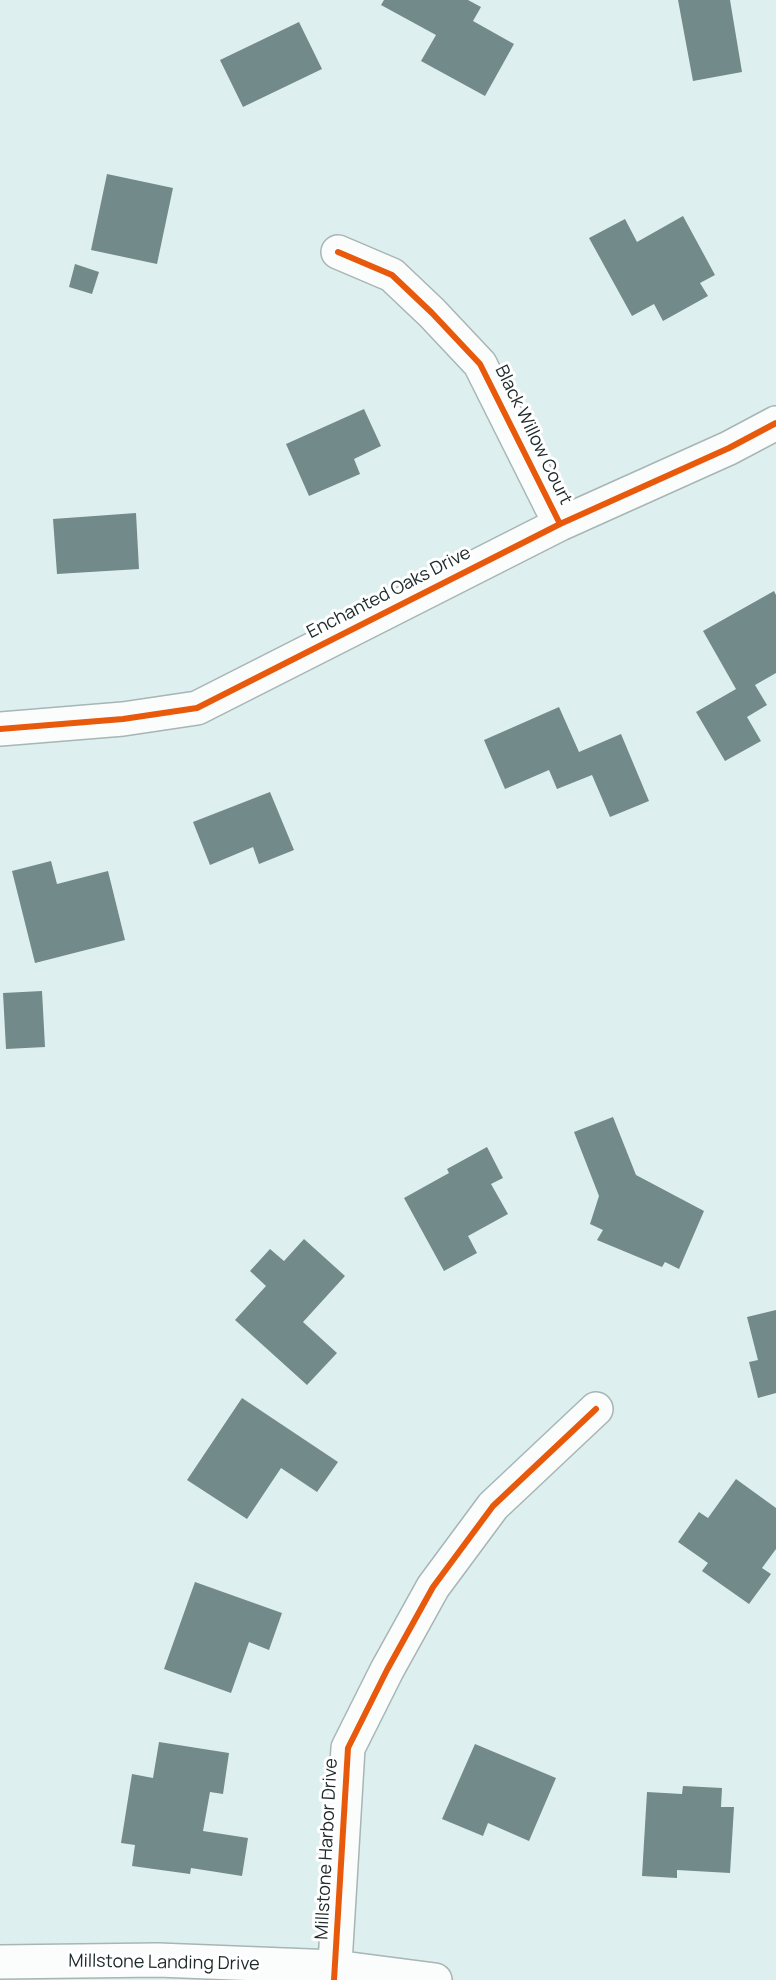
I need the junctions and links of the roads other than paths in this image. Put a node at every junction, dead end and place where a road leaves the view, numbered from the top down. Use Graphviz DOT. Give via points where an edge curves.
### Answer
graph roads {
  1 [pos="338,252"];
  2 [pos="776,423"];
  3 [pos="560,524"];
  4 [pos="0,729"];
  5 [pos="596,1409"];
  6 [pos="0,1962"];
  7 [pos="334,1973"];
  8 [pos="435,1980"];
  1 -- 3 [label="street, Black Willow Court" via="392,275 480,364"];
  2 -- 3 [label="street, Enchanted Oaks Drive"];
  3 -- 4 [label="street, Enchanted Oaks Drive" via="197,708 123,719"];
  5 -- 7 [label="street, Millstone Harbor Drive" via="493,1506 433,1587 348,1748"];
  6 -- 7 [label="street, Millstone Landing Drive" via="158,1960"];
  7 -- 8 [label="street, Millstone Landing Drive"];
}
